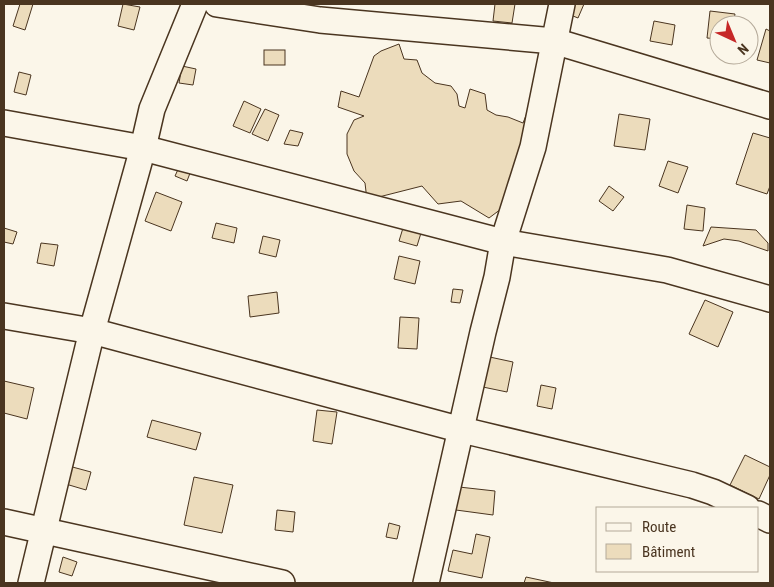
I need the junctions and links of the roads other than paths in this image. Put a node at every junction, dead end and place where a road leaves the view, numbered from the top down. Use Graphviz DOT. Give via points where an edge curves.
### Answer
graph roads {
  1 [pos="195,4"];
  2 [pos="217,4"];
  3 [pos="562,4"];
  4 [pos="554,41"];
  5 [pos="770,106"];
  6 [pos="4,123"];
  7 [pos="143,148"];
  8 [pos="503,242"];
  9 [pos="770,299"];
  10 [pos="4,316"];
  11 [pos="92,331"];
  12 [pos="462,430"];
  13 [pos="745,507"];
  14 [pos="4,522"];
  15 [pos="43,531"];
  16 [pos="31,583"];
  17 [pos="282,583"];
  18 [pos="426,583"];
  1 -- 7 [label="street" via="152,109"];
  2 -- 4 [label="street" via="320,20"];
  3 -- 4 [label="street"];
  4 -- 5 [label="street"];
  4 -- 8 [label="street" via="533,147"];
  6 -- 7 [label="street"];
  7 -- 8 [label="street"];
  7 -- 11 [label="street"];
  8 -- 9 [label="street" via="667,270"];
  8 -- 12 [label="street"];
  10 -- 11 [label="street"];
  11 -- 12 [label="street"];
  11 -- 15 [label="street"];
  12 -- 13 [label="street" via="692,485"];
  12 -- 18 [label="street"];
  14 -- 15 [label="street"];
  15 -- 16 [label="street"];
  15 -- 17 [label="street"];
}
